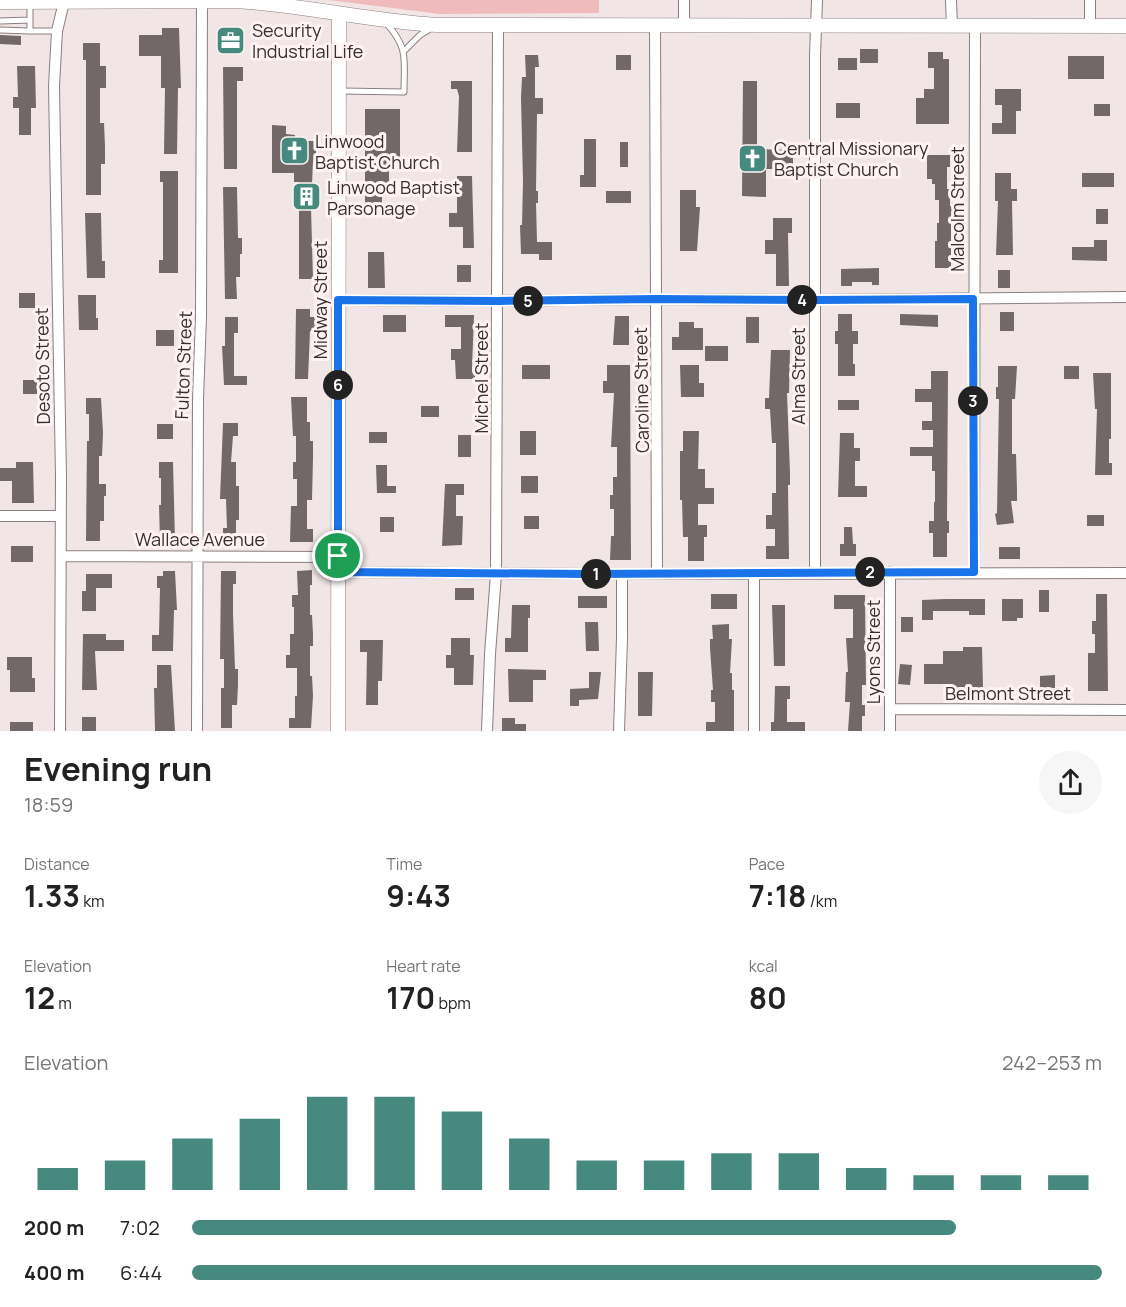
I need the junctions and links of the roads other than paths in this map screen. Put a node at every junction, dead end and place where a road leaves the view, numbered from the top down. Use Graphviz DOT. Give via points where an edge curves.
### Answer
graph roads {
  1 [pos="201,0"];
  2 [pos="684,0"];
  3 [pos="817,0"];
  4 [pos="951,0"];
  5 [pos="1090,0"];
  6 [pos="0,2"];
  7 [pos="30,2"];
  8 [pos="64,2"];
  9 [pos="339,14"];
  10 [pos="30,20"];
  11 [pos="383,20"];
  12 [pos="0,21"];
  13 [pos="437,25"];
  14 [pos="498,26"];
  15 [pos="655,26"];
  16 [pos="684,26"];
  17 [pos="816,26"];
  18 [pos="952,26"];
  19 [pos="1090,26"];
  20 [pos="1126,26"];
  21 [pos="975,27"];
  22 [pos="0,30"];
  23 [pos="30,31"];
  24 [pos="57,31"];
  25 [pos="404,51"];
  26 [pos="339,91"];
  27 [pos="1126,297"];
  28 [pos="656,299"];
  29 [pos="973,299"];
  30 [pos="338,300"];
  31 [pos="815,300"];
  32 [pos="498,301"];
  33 [pos="0,516"];
  34 [pos="61,516"];
  35 [pos="197,555"];
  36 [pos="61,556"];
  37 [pos="338,556"];
  38 [pos="338,572"];
  39 [pos="890,572"];
  40 [pos="974,572"];
  41 [pos="657,573"];
  42 [pos="754,573"];
  43 [pos="815,573"];
  44 [pos="1126,573"];
  45 [pos="496,574"];
  46 [pos="622,574"];
  47 [pos="890,709"];
  48 [pos="1126,710"];
  49 [pos="60,731"];
  50 [pos="197,731"];
  51 [pos="338,731"];
  52 [pos="487,731"];
  53 [pos="619,731"];
  54 [pos="754,731"];
  55 [pos="890,731"];
  1 -- 8 [label="main road"];
  1 -- 9 [label="main road" via="256,2"];
  1 -- 35 [label="street, Fulton Street"];
  2 -- 16 [label="street"];
  3 -- 17 [label="street, Alma Street"];
  4 -- 18 [label="street"];
  5 -- 19 [label="street"];
  6 -- 7 [label="main road"];
  7 -- 8 [label="main road"];
  7 -- 10 [label="lane"];
  8 -- 24 [label="street, Desoto Street"];
  9 -- 11 [label="main road"];
  9 -- 26 [label="main road, Midway Street"];
  10 -- 12 [label="lane"];
  10 -- 23 [label="lane"];
  11 -- 13 [label="main road"];
  11 -- 25 [label="lane" via="398,36"];
  13 -- 14 [label="main road"];
  13 -- 25 [label="lane"];
  14 -- 15 [label="main road"];
  14 -- 32 [label="street, Michel Street"];
  15 -- 16 [label="main road"];
  15 -- 28 [label="street, Caroline Street"];
  16 -- 17 [label="main road"];
  17 -- 18 [label="main road"];
  17 -- 31 [label="street, Alma Street"];
  18 -- 21 [label="main road"];
  19 -- 20 [label="main road"];
  19 -- 21 [label="main road"];
  21 -- 29 [label="street, Malcolm Street"];
  22 -- 23 [label="lane"];
  23 -- 24 [label="lane"];
  24 -- 34 [label="street, Desoto Street" via="54,86"];
  25 -- 26 [label="lane" via="404,92"];
  26 -- 30 [label="main road, Midway Street"];
  27 -- 29 [label="street"];
  28 -- 31 [label="street"];
  28 -- 32 [label="street"];
  28 -- 41 [label="street, Caroline Street"];
  29 -- 31 [label="street"];
  29 -- 40 [label="street, Malcolm Street"];
  30 -- 32 [label="street"];
  30 -- 37 [label="main road, Midway Street"];
  31 -- 43 [label="street, Alma Street"];
  32 -- 45 [label="street, Michel Street"];
  33 -- 34 [label="street"];
  34 -- 36 [label="street, Desoto Street"];
  35 -- 36 [label="street, Wallace Avenue"];
  35 -- 37 [label="street, Wallace Avenue"];
  35 -- 50 [label="street, Fulton Street"];
  36 -- 49 [label="street, Desoto Street"];
  37 -- 38 [label="main road, Midway Street"];
  38 -- 45 [label="street"];
  38 -- 51 [label="main road, Midway Street"];
  39 -- 40 [label="street"];
  39 -- 43 [label="street"];
  39 -- 47 [label="street, Lyons Street"];
  40 -- 44 [label="street"];
  41 -- 42 [label="street"];
  41 -- 46 [label="street"];
  42 -- 43 [label="street"];
  42 -- 54 [label="street"];
  45 -- 46 [label="street"];
  45 -- 52 [label="street, Michel Street"];
  46 -- 53 [label="street"];
  47 -- 48 [label="street, Belmont Street"];
  47 -- 55 [label="street, Lyons Street"];
}
